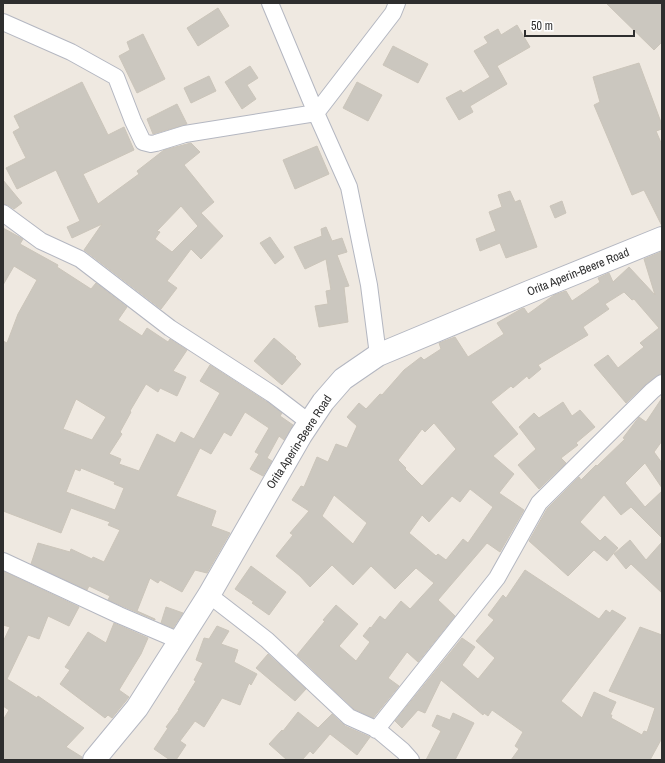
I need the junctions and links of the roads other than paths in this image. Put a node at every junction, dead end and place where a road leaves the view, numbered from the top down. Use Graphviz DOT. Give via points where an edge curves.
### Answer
graph roads {
  1 [pos="270,3"];
  2 [pos="397,3"];
  3 [pos="3,22"];
  4 [pos="316,113"];
  5 [pos="3,212"];
  6 [pos="662,238"];
  7 [pos="378,355"];
  8 [pos="662,383"];
  9 [pos="310,423"];
  10 [pos="3,560"];
  11 [pos="209,595"];
  12 [pos="180,641"];
  13 [pos="376,730"];
  14 [pos="406,757"];
  15 [pos="94,760"];
  1 -- 4 [label="street"];
  2 -- 4 [label="street" via="393,13"];
  3 -- 4 [label="street" via="71,52 116,77 143,142 156,144 185,134"];
  4 -- 7 [label="street" via="349,187 369,285"];
  5 -- 9 [label="street" via="41,241 80,259 170,328 272,394"];
  6 -- 7 [label="main road, Orita Aperin-Beere Road"];
  7 -- 9 [label="main road, Orita Aperin-Beere Road" via="342,379"];
  8 -- 13 [label="street" via="538,503 497,578"];
  9 -- 11 [label="main road, Orita Aperin-Beere Road"];
  10 -- 12 [label="street"];
  11 -- 12 [label="main road, Orita Aperin-Beere Road"];
  11 -- 13 [label="street" via="267,640 349,717"];
  12 -- 15 [label="main road, Orita Aperin-Beere Road" via="137,708"];
  13 -- 14 [label="street"];
}
